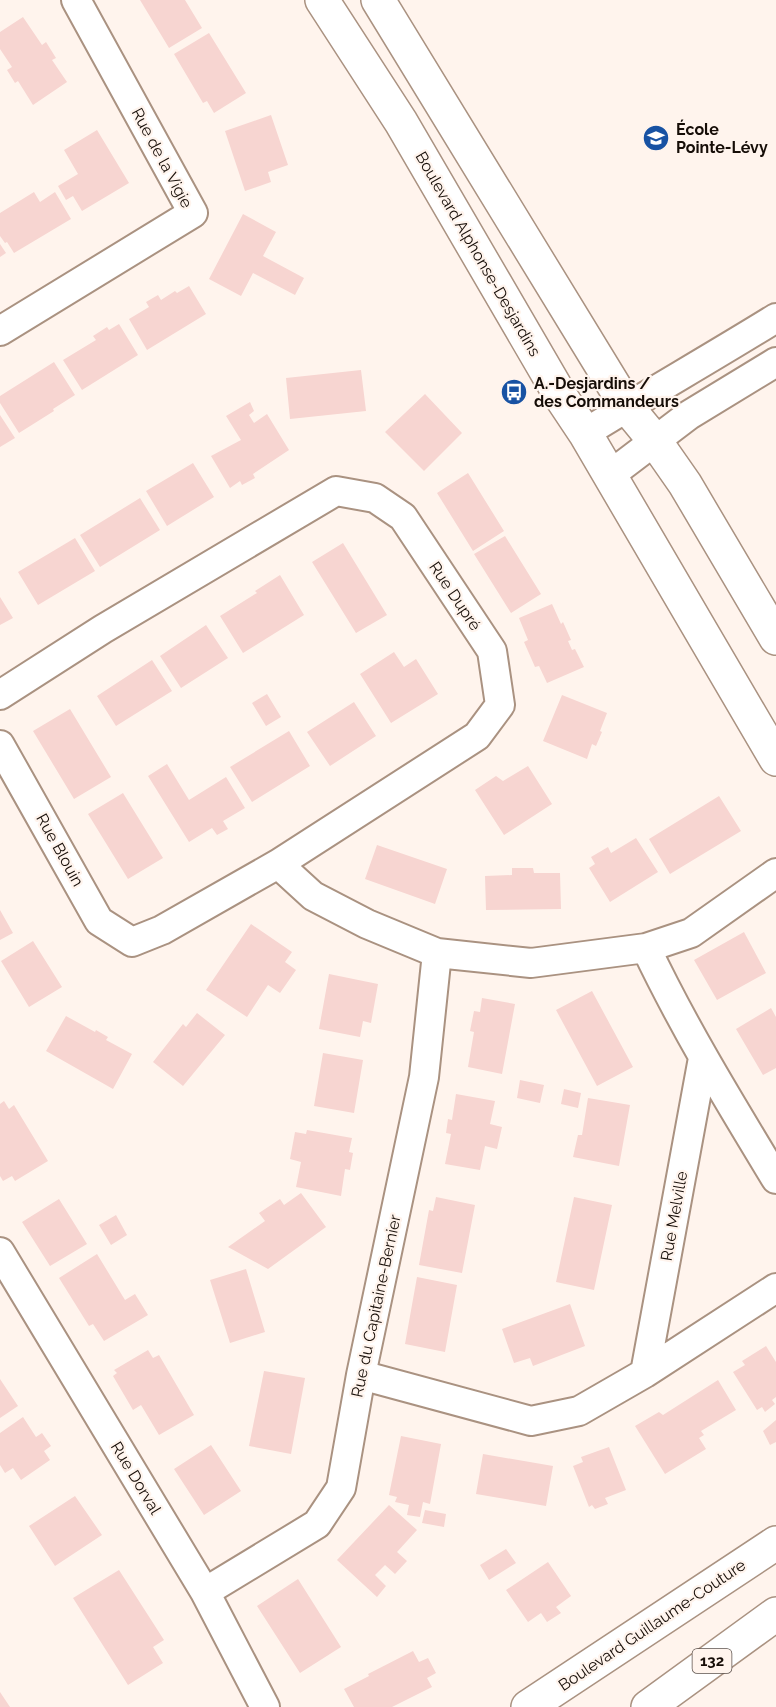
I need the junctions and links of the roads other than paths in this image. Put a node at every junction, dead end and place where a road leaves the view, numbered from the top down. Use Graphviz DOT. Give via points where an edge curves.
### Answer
graph roads {
  1 [pos="76,0"];
  2 [pos="322,0"];
  3 [pos="378,0"];
  4 [pos="776,318"];
  5 [pos="0,331"];
  6 [pos="776,362"];
  7 [pos="627,407"];
  8 [pos="585,433"];
  9 [pos="655,441"];
  10 [pos="609,475"];
  11 [pos="776,638"];
  12 [pos="0,694"];
  13 [pos="0,745"];
  14 [pos="776,759"];
  15 [pos="278,864"];
  16 [pos="776,873"];
  17 [pos="132,942"];
  18 [pos="646,948"];
  19 [pos="437,953"];
  20 [pos="703,1058"];
  21 [pos="776,1179"];
  22 [pos="0,1252"];
  23 [pos="776,1288"];
  24 [pos="645,1373"];
  25 [pos="361,1375"];
  26 [pos="776,1543"];
  27 [pos="205,1592"];
  28 [pos="776,1614"];
  29 [pos="265,1707"];
  30 [pos="528,1707"];
  31 [pos="648,1707"];
  1 -- 5 [label="street, Rue de la Vigie" via="193,213"];
  2 -- 8 [label="main road, Boulevard Alphonse-Desjardins" via="401,122"];
  3 -- 7 [label="main road"];
  4 -- 7 [label="street"];
  6 -- 9 [label="street" via="689,415"];
  7 -- 8 [label="street"];
  7 -- 9 [label="main road"];
  8 -- 10 [label="main road, Boulevard Alphonse-Desjardins"];
  9 -- 10 [label="street"];
  9 -- 11 [label="main road" via="685,484"];
  10 -- 14 [label="main road, Boulevard Alphonse-Desjardins"];
  12 -- 15 [label="street, Rue Dupré" via="336,491 375,498 402,517 492,651 500,705 477,736"];
  13 -- 17 [label="street, Rue Blouin" via="99,921"];
  15 -- 17 [label="street, Rue Dupré" via="162,930"];
  15 -- 19 [label="street" via="313,896"];
  16 -- 18 [label="street" via="691,933"];
  18 -- 19 [label="street" via="531,963"];
  18 -- 20 [label="street"];
  19 -- 25 [label="street, Rue du Capitaine-Bernier" via="424,1077"];
  20 -- 21 [label="street"];
  20 -- 24 [label="street, Rue Melville"];
  22 -- 27 [label="street, Rue Dorval"];
  23 -- 24 [label="street"];
  24 -- 25 [label="street" via="579,1412 531,1421"];
  25 -- 27 [label="street, Rue du Capitaine-Bernier" via="341,1488 317,1524"];
  26 -- 30 [label="main road, Boulevard Guillaume-Couture"];
  27 -- 29 [label="street, Rue Dorval"];
  28 -- 31 [label="main road, 132"];
}
